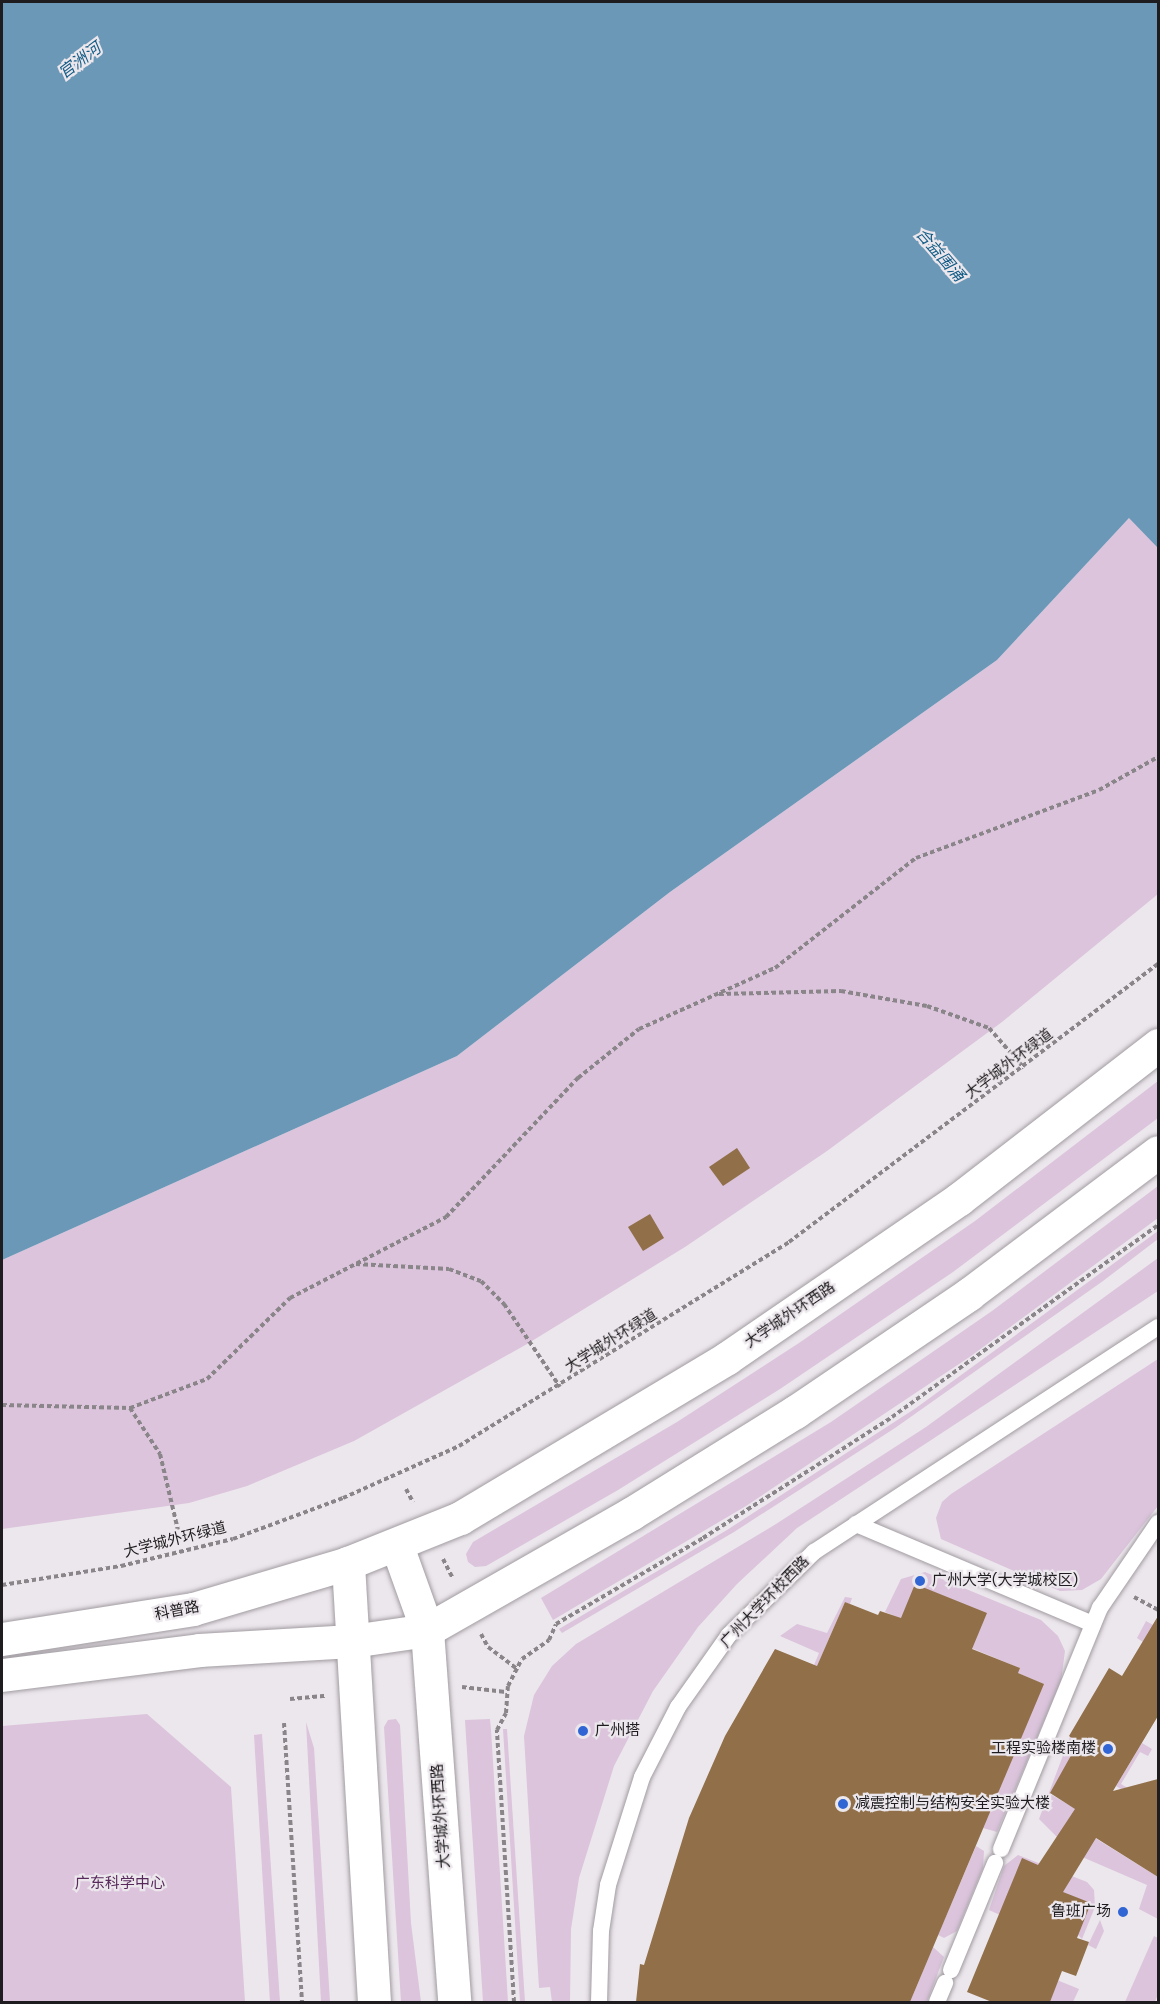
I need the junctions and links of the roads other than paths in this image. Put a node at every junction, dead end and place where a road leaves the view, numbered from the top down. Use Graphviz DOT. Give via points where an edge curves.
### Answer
graph roads {
  1 [pos="1158,1045"];
  2 [pos="1158,1152"];
  3 [pos="1158,1327"];
  4 [pos="1158,1523"];
  5 [pos="856,1524"];
  6 [pos="397,1546"];
  7 [pos="348,1563"];
  8 [pos="1094,1624"];
  9 [pos="427,1630"];
  10 [pos="2,1639"];
  11 [pos="352,1641"];
  12 [pos="2,1675"];
  13 [pos="374,2002"];
  14 [pos="454,2002"];
  15 [pos="599,2002"];
  16 [pos="937,2002"];
  1 -- 6 [label="main road, 大学城外环西路" via="959,1199 784,1320 642,1411 429,1533"];
  2 -- 9 [label="main road" via="969,1294 803,1406 632,1514"];
  3 -- 5 [label="lane, 广州大学环校西路"];
  4 -- 8 [label="lane" via="1100,1608"];
  5 -- 8 [label="lane"];
  5 -- 15 [label="lane, 广州大学环校西路" via="802,1561 740,1623 700,1674 664,1731 642,1777 608,1885 601,1931"];
  6 -- 7 [label="main road, 大学城外环西路"];
  6 -- 9 [label="main road, 大学城外环西路"];
  7 -- 10 [label="main road, 科普路" via="193,1609"];
  7 -- 11 [label="main road"];
  8 -- 16 [label="lane"];
  9 -- 11 [label="main road"];
  9 -- 14 [label="main road, 大学城外环西路"];
  11 -- 12 [label="main road" via="184,1652"];
  11 -- 13 [label="main road"];
}
